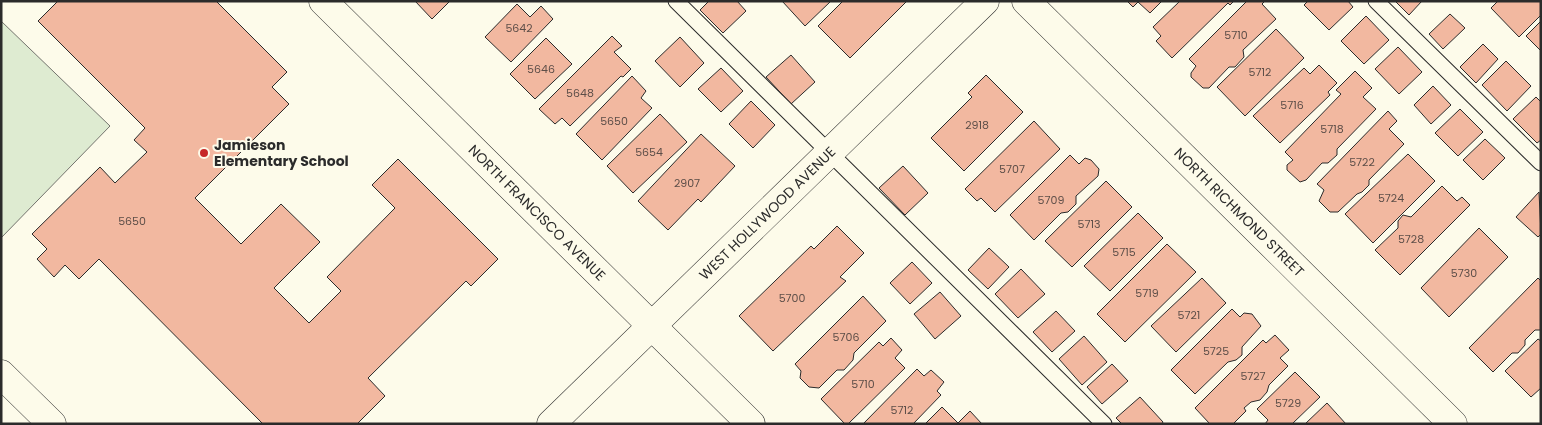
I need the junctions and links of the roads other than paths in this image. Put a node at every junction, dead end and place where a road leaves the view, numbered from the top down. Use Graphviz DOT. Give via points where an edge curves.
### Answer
graph roads {
  1 [pos="323,1"];
  2 [pos="676,1"];
  3 [pos="985,1"];
  4 [pos="1026,1"];
  5 [pos="1376,1"];
  6 [pos="829,153"];
  7 [pos="1541,163"];
  8 [pos="652,325"];
  9 [pos="1,374"];
  10 [pos="52,424"];
  11 [pos="551,424"];
  12 [pos="751,424"];
  13 [pos="1104,424"];
  14 [pos="1453,424"];
  1 -- 8 [label="street, NORTH FRANCISCO AVENUE"];
  2 -- 6 [label="lane"];
  3 -- 6 [label="street, WEST HOLLYWOOD AVENUE"];
  4 -- 14 [label="street, NORTH RICHMOND STREET"];
  5 -- 7 [label="lane"];
  6 -- 8 [label="street, WEST HOLLYWOOD AVENUE"];
  6 -- 13 [label="lane"];
  8 -- 11 [label="street, WEST HOLLYWOOD AVENUE"];
  8 -- 12 [label="street, NORTH FRANCISCO AVENUE"];
  9 -- 10 [label="street"];
}
